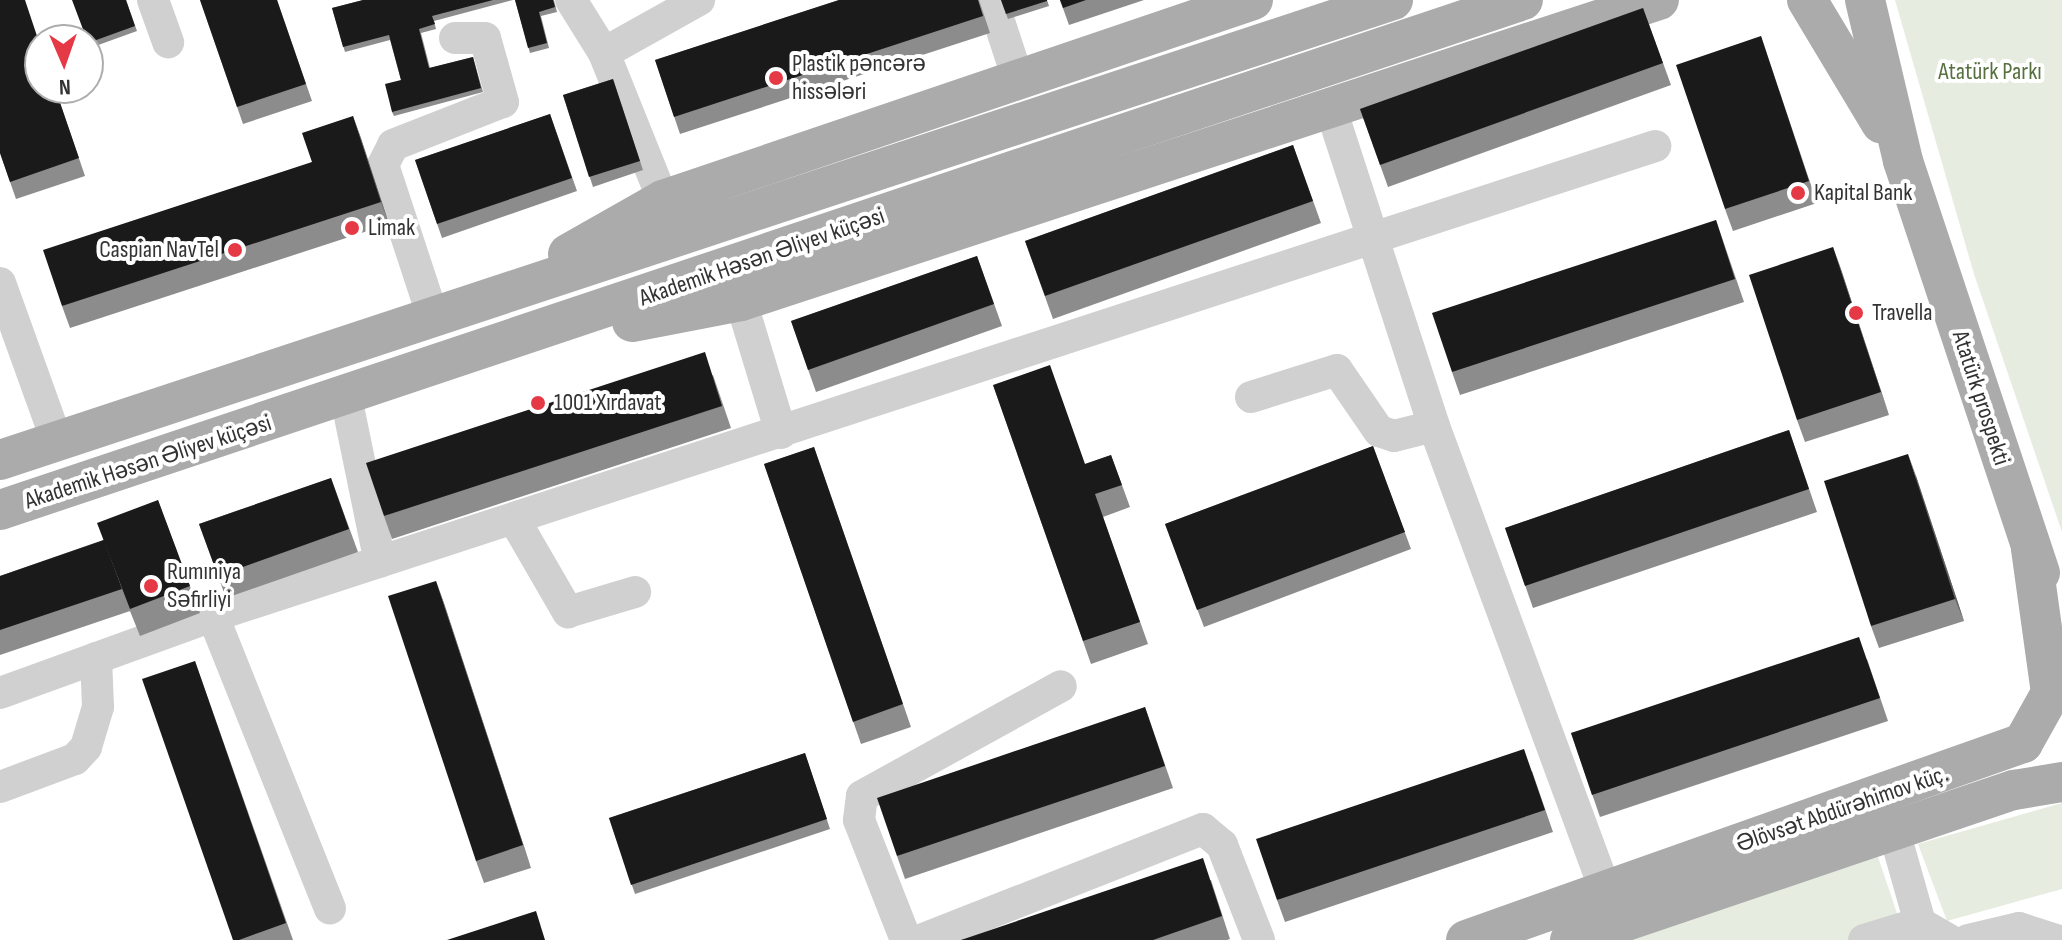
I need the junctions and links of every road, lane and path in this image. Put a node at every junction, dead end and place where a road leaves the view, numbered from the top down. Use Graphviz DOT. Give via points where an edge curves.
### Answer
graph roads {
  1 [pos="153,0"];
  2 [pos="571,0"];
  3 [pos="699,0"];
  4 [pos="992,0"];
  5 [pos="1253,0"];
  6 [pos="1393,0"];
  7 [pos="1523,0"];
  8 [pos="1659,0"];
  9 [pos="1807,0"];
  10 [pos="1830,0"];
  11 [pos="1865,0"];
  12 [pos="455,38"];
  13 [pos="168,42"];
  14 [pos="604,53"];
  15 [pos="1018,79"];
  16 [pos="1330,106"];
  17 [pos="1655,146"];
  18 [pos="1903,161"];
  19 [pos="663,200"];
  20 [pos="1377,241"];
  21 [pos="0,283"];
  22 [pos="496,296"];
  23 [pos="741,301"];
  24 [pos="433,317"];
  25 [pos="479,352"];
  26 [pos="346,397"];
  27 [pos="1251,397"];
  28 [pos="1434,426"];
  29 [pos="781,433"];
  30 [pos="57,441"];
  31 [pos="0,460"];
  32 [pos="0,510"];
  33 [pos="514,519"];
  34 [pos="2031,548"];
  35 [pos="380,562"];
  36 [pos="635,592"];
  37 [pos="213,616"];
  38 [pos="2062,633"];
  39 [pos="96,658"];
  40 [pos="1061,686"];
  41 [pos="0,693"];
  42 [pos="2062,782"];
  43 [pos="0,787"];
  44 [pos="1894,831"];
  45 [pos="330,908"];
  46 [pos="1612,908"];
  47 [pos="1920,923"];
  48 [pos="906,940"];
  49 [pos="921,940"];
  50 [pos="1259,940"];
  51 [pos="1466,940"];
  52 [pos="1570,940"];
  53 [pos="1864,940"];
  54 [pos="1950,940"];
  55 [pos="1968,940"];
  56 [pos="2055,940"];
  1 -- 13 [label="lane"];
  2 -- 14 [label="lane"];
  3 -- 14 [label="lane"];
  4 -- 15 [label="lane"];
  5 -- 15 [label="main road"];
  6 -- 22 [label="main road, Akademik Həsən Əliyev küçəsi"];
  7 -- 25 [label="main road, Akademik Həsən Əliyev küçəsi"];
  8 -- 16 [label="main road"];
  9 -- 18 [label="main road"];
  10 -- 18 [label="main road, Atatürk prospekti"];
  11 -- 18 [label="main road, Atatürk prospekti"];
  12 -- 24 [label="lane" via="485,38 503,102 393,145 383,165"];
  14 -- 19 [label="lane"];
  15 -- 19 [label="main road"];
  16 -- 20 [label="lane"];
  16 -- 23 [label="main road"];
  17 -- 20 [label="lane"];
  18 -- 34 [label="main road, Atatürk prospekti"];
  19 -- 22 [label="main road"];
  20 -- 28 [label="lane"];
  20 -- 29 [label="lane"];
  21 -- 30 [label="lane"];
  22 -- 24 [label="main road, Akademik Həsən Əliyev küçəsi"];
  23 -- 25 [label="main road"];
  23 -- 29 [label="lane"];
  24 -- 30 [label="main road, Akademik Həsən Əliyev küçəsi"];
  25 -- 26 [label="main road, Akademik Həsən Əliyev küçəsi"];
  26 -- 32 [label="main road, Akademik Həsən Əliyev küçəsi"];
  26 -- 35 [label="lane"];
  27 -- 28 [label="lane" via="1337,370 1379,431 1394,436"];
  28 -- 46 [label="lane"];
  29 -- 33 [label="lane"];
  30 -- 31 [label="main road, Akademik Həsən Əliyev küçəsi"];
  33 -- 35 [label="lane"];
  33 -- 36 [label="lane" via="568,612"];
  34 -- 38 [label="main road, Atatürk prospekti"];
  34 -- 46 [label="main road, Əlövsət Abdürəhimov küç." via="2051,693 2023,743"];
  35 -- 37 [label="lane"];
  37 -- 39 [label="lane"];
  37 -- 45 [label="lane"];
  39 -- 41 [label="lane"];
  39 -- 43 [label="lane" via="98,707 86,747 75,759"];
  40 -- 48 [label="lane" via="862,796 859,820"];
  42 -- 44 [label="main road, Əlövsət Abdürəhimov küç."];
  44 -- 46 [label="main road, Əlövsət Abdürəhimov küç."];
  44 -- 47 [label="lane"];
  46 -- 51 [label="main road, Əlövsət Abdürəhimov küç."];
  46 -- 52 [label="main road, Əlövsət Abdürəhimov küç."];
  47 -- 53 [label="lane"];
  47 -- 54 [label="lane"];
  49 -- 50 [label="lane" via="1203,829 1222,845"];
  55 -- 56 [label="lane" via="2019,928"];
}
